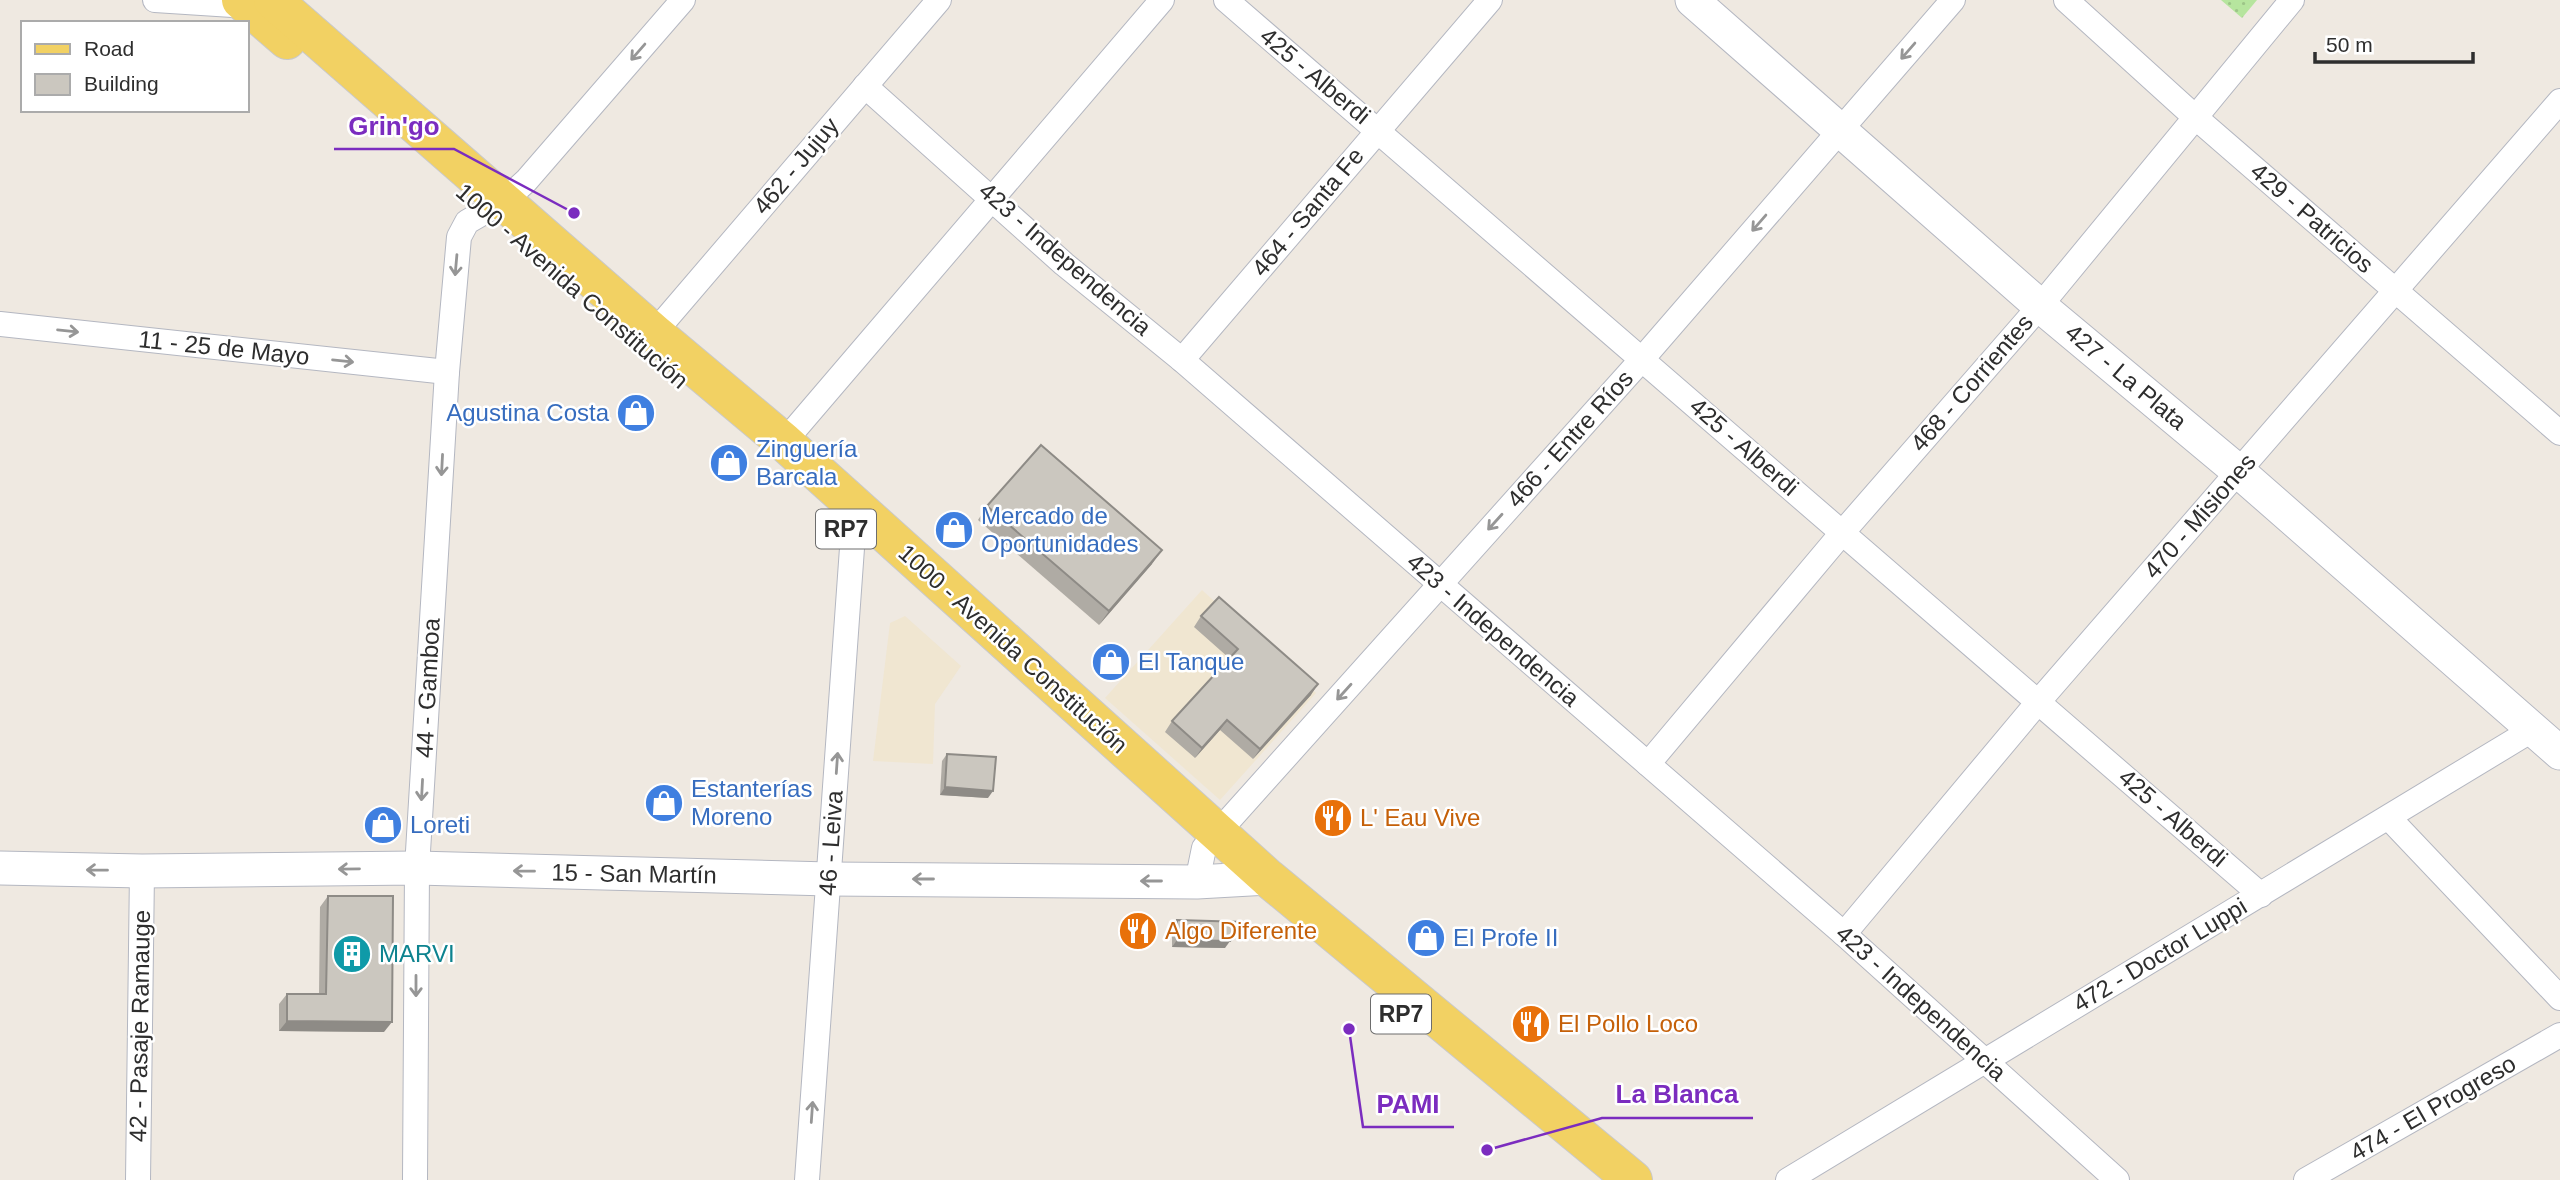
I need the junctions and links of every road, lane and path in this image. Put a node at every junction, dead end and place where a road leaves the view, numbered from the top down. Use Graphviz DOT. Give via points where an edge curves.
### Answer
graph roads {
  1 [pos="155,0"];
  2 [pos="683,0"];
  3 [pos="1162,0"];
  4 [pos="1226,0"];
  5 [pos="1692,0"];
  6 [pos="1953,0"];
  7 [pos="2066,0"];
  8 [pos="2292,0"];
  9 [pos="254,2"];
  10 [pos="932,2"];
  11 [pos="1475,5"];
  12 [pos="865,86"];
  13 [pos="2560,101"];
  14 [pos="2195,117"];
  15 [pos="1841,128"];
  16 [pos="1378,130"];
  17 [pos="992,196"];
  18 [pos="496,205"];
  19 [pos="2397,291"];
  20 [pos="2040,306"];
  21 [pos="0,324"];
  22 [pos="654,333"];
  23 [pos="1643,358"];
  24 [pos="1182,360"];
  25 [pos="447,372"];
  26 [pos="2560,433"];
  27 [pos="784,442"];
  28 [pos="2238,471"];
  29 [pos="854,520"];
  30 [pos="1842,533"];
  31 [pos="1440,584"];
  32 [pos="2039,701"];
  33 [pos="2532,730"];
  34 [pos="2560,753"];
  35 [pos="1648,764"];
  36 [pos="2389,818"];
  37 [pos="1206,854"];
  38 [pos="0,868"];
  39 [pos="417,868"];
  40 [pos="142,871"];
  41 [pos="829,879"];
  42 [pos="1254,879"];
  43 [pos="2261,895"];
  44 [pos="1844,934"];
  45 [pos="2560,998"];
  46 [pos="2560,1035"];
  47 [pos="1986,1061"];
  48 [pos="138,1180"];
  49 [pos="415,1180"];
  50 [pos="807,1180"];
  51 [pos="1599,1180"];
  52 [pos="1633,1180"];
  53 [pos="1788,1180"];
  54 [pos="2118,1180"];
  55 [pos="2306,1180"];
  1 -- 9 [label="street"];
  2 -- 18 [label="street, 44 - Gamboa, one-way" via="526,181"];
  3 -- 17 [label="street"];
  4 -- 16 [label="street, 425 - Alberdi"];
  5 -- 15 [label="street, 427 - La Plata"];
  6 -- 15 [label="street, 466 - Entre Ríos, one-way"];
  7 -- 14 [label="street, 429 - Patricios"];
  8 -- 14 [label="street, 468 - Corrientes"];
  9 -- 18 [label="main road, 1000 - Avenida Constitución / RP7"];
  10 -- 12 [label="street, 462 - Jujuy"];
  11 -- 16 [label="street, 464 - Santa Fe"];
  12 -- 17 [label="street, 423 - Independencia"];
  12 -- 22 [label="street, 462 - Jujuy"];
  13 -- 19 [label="street, 470 - Misiones"];
  14 -- 19 [label="street, 429 - Patricios"];
  14 -- 20 [label="street, 468 - Corrientes"];
  15 -- 20 [label="street, 427 - La Plata"];
  15 -- 23 [label="street, 466 - Entre Ríos, one-way"];
  16 -- 23 [label="street, 425 - Alberdi"];
  16 -- 24 [label="street, 464 - Santa Fe"];
  17 -- 24 [label="street, 423 - Independencia" via="1064,264"];
  17 -- 27 [label="street"];
  18 -- 22 [label="main road, 1000 - Avenida Constitución / RP7"];
  18 -- 25 [label="street, 44 - Gamboa, one-way" via="467,222 459,237"];
  18 -- 29 [label="main road, 1000 - Avenida Constitución / RP7"];
  19 -- 26 [label="street, 429 - Patricios"];
  19 -- 28 [label="street, 470 - Misiones"];
  20 -- 28 [label="street, 427 - La Plata"];
  20 -- 30 [label="street, 468 - Corrientes"];
  21 -- 25 [label="street, 11 - 25 de Mayo, one-way"];
  22 -- 27 [label="main road, 1000 - Avenida Constitución / RP7"];
  23 -- 30 [label="street, 425 - Alberdi"];
  23 -- 31 [label="street, 466 - Entre Ríos, one-way"];
  24 -- 31 [label="street, 423 - Independencia"];
  25 -- 39 [label="street, 44 - Gamboa, one-way"];
  27 -- 29 [label="main road, 1000 - Avenida Constitución / RP7"];
  28 -- 32 [label="street, 470 - Misiones"];
  28 -- 33 [label="street, 427 - La Plata"];
  29 -- 37 [label="main road, 1000 - Avenida Constitución / RP7"];
  41 -- 29 [label="street, 46 - Leiva, one-way"];
  30 -- 32 [label="street, 425 - Alberdi"];
  30 -- 35 [label="street, 468 - Corrientes"];
  31 -- 35 [label="street, 423 - Independencia"];
  31 -- 37 [label="street, 466 - Entre Ríos, one-way"];
  32 -- 43 [label="street, 425 - Alberdi"];
  32 -- 44 [label="street, 470 - Misiones"];
  33 -- 34 [label="street, 427 - La Plata"];
  33 -- 36 [label="street, 472 - Doctor Luppi"];
  35 -- 44 [label="street, 423 - Independencia"];
  36 -- 43 [label="street, 472 - Doctor Luppi"];
  36 -- 45 [label="street"];
  37 -- 41 [label="street, 15 - San Martín, one-way"];
  37 -- 42 [label="main road, 1000 - Avenida Constitución / RP7"];
  40 -- 38 [label="street, 15 - San Martín, one-way"];
  39 -- 40 [label="street, 15 - San Martín, one-way"];
  41 -- 39 [label="street, 15 - San Martín, one-way"];
  39 -- 49 [label="street, 44 - Gamboa, one-way"];
  40 -- 48 [label="street, 42 - Pasaje Ramauge"];
  50 -- 41 [label="street, 46 - Leiva, one-way"];
  42 -- 51 [label="main road, 1000 - Avenida Constitución / RP7"];
  42 -- 52 [label="main road, 1000 - Avenida Constitución / RP7"];
  43 -- 47 [label="street, 472 - Doctor Luppi"];
  44 -- 47 [label="street, 423 - Independencia"];
  46 -- 55 [label="street, 474 - El Progreso"];
  47 -- 53 [label="street, 472 - Doctor Luppi"];
  47 -- 54 [label="street, 423 - Independencia"];
}
